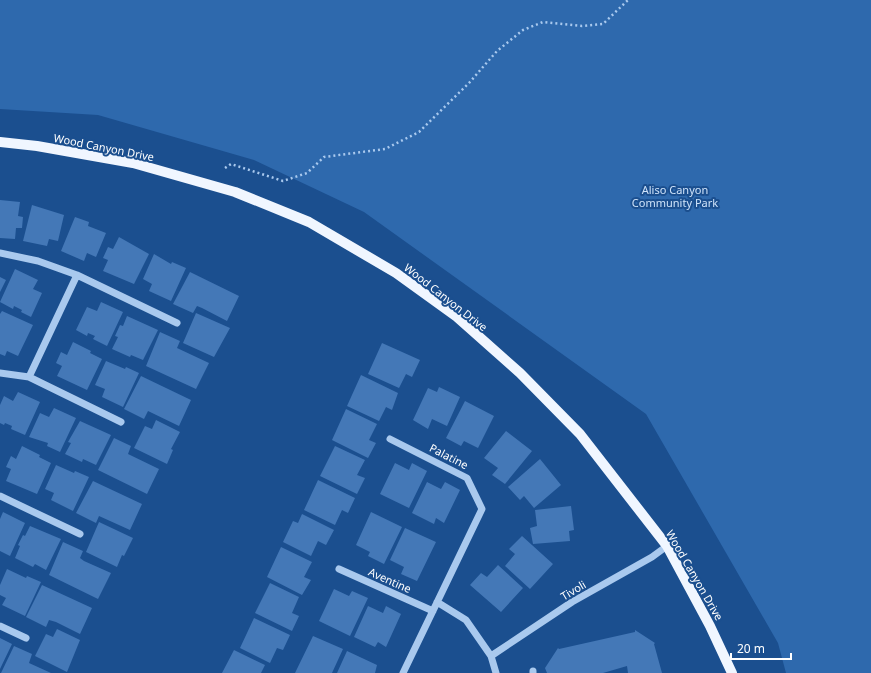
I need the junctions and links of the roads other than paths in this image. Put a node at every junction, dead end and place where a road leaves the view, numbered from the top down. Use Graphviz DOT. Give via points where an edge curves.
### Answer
graph roads {
  1 [pos="0,142"];
  2 [pos="0,253"];
  3 [pos="77,275"];
  4 [pos="177,323"];
  5 [pos="0,373"];
  6 [pos="29,377"];
  7 [pos="121,422"];
  8 [pos="390,439"];
  9 [pos="0,496"];
  10 [pos="80,534"];
  11 [pos="667,546"];
  12 [pos="339,569"];
  13 [pos="437,602"];
  14 [pos="433,611"];
  15 [pos="0,626"];
  16 [pos="26,638"];
  17 [pos="491,656"];
  18 [pos="403,673"];
  19 [pos="496,673"];
  20 [pos="732,673"];
  1 -- 11 [label="main road, Wood Canyon Drive" via="133,163 235,192 309,222 396,273 457,317 520,372 580,434"];
  2 -- 3 [label="street" via="38,261"];
  3 -- 4 [label="street"];
  3 -- 6 [label="street"];
  5 -- 6 [label="street"];
  6 -- 7 [label="street"];
  8 -- 13 [label="street, Palatine" via="467,478 482,509"];
  9 -- 10 [label="street"];
  11 -- 17 [label="street, Tivoli" via="572,602"];
  11 -- 20 [label="main road, Wood Canyon Drive"];
  12 -- 14 [label="street, Aventine"];
  13 -- 14 [label="street"];
  13 -- 17 [label="street" via="466,620"];
  14 -- 18 [label="street"];
  15 -- 16 [label="street"];
  17 -- 19 [label="street"];
}
